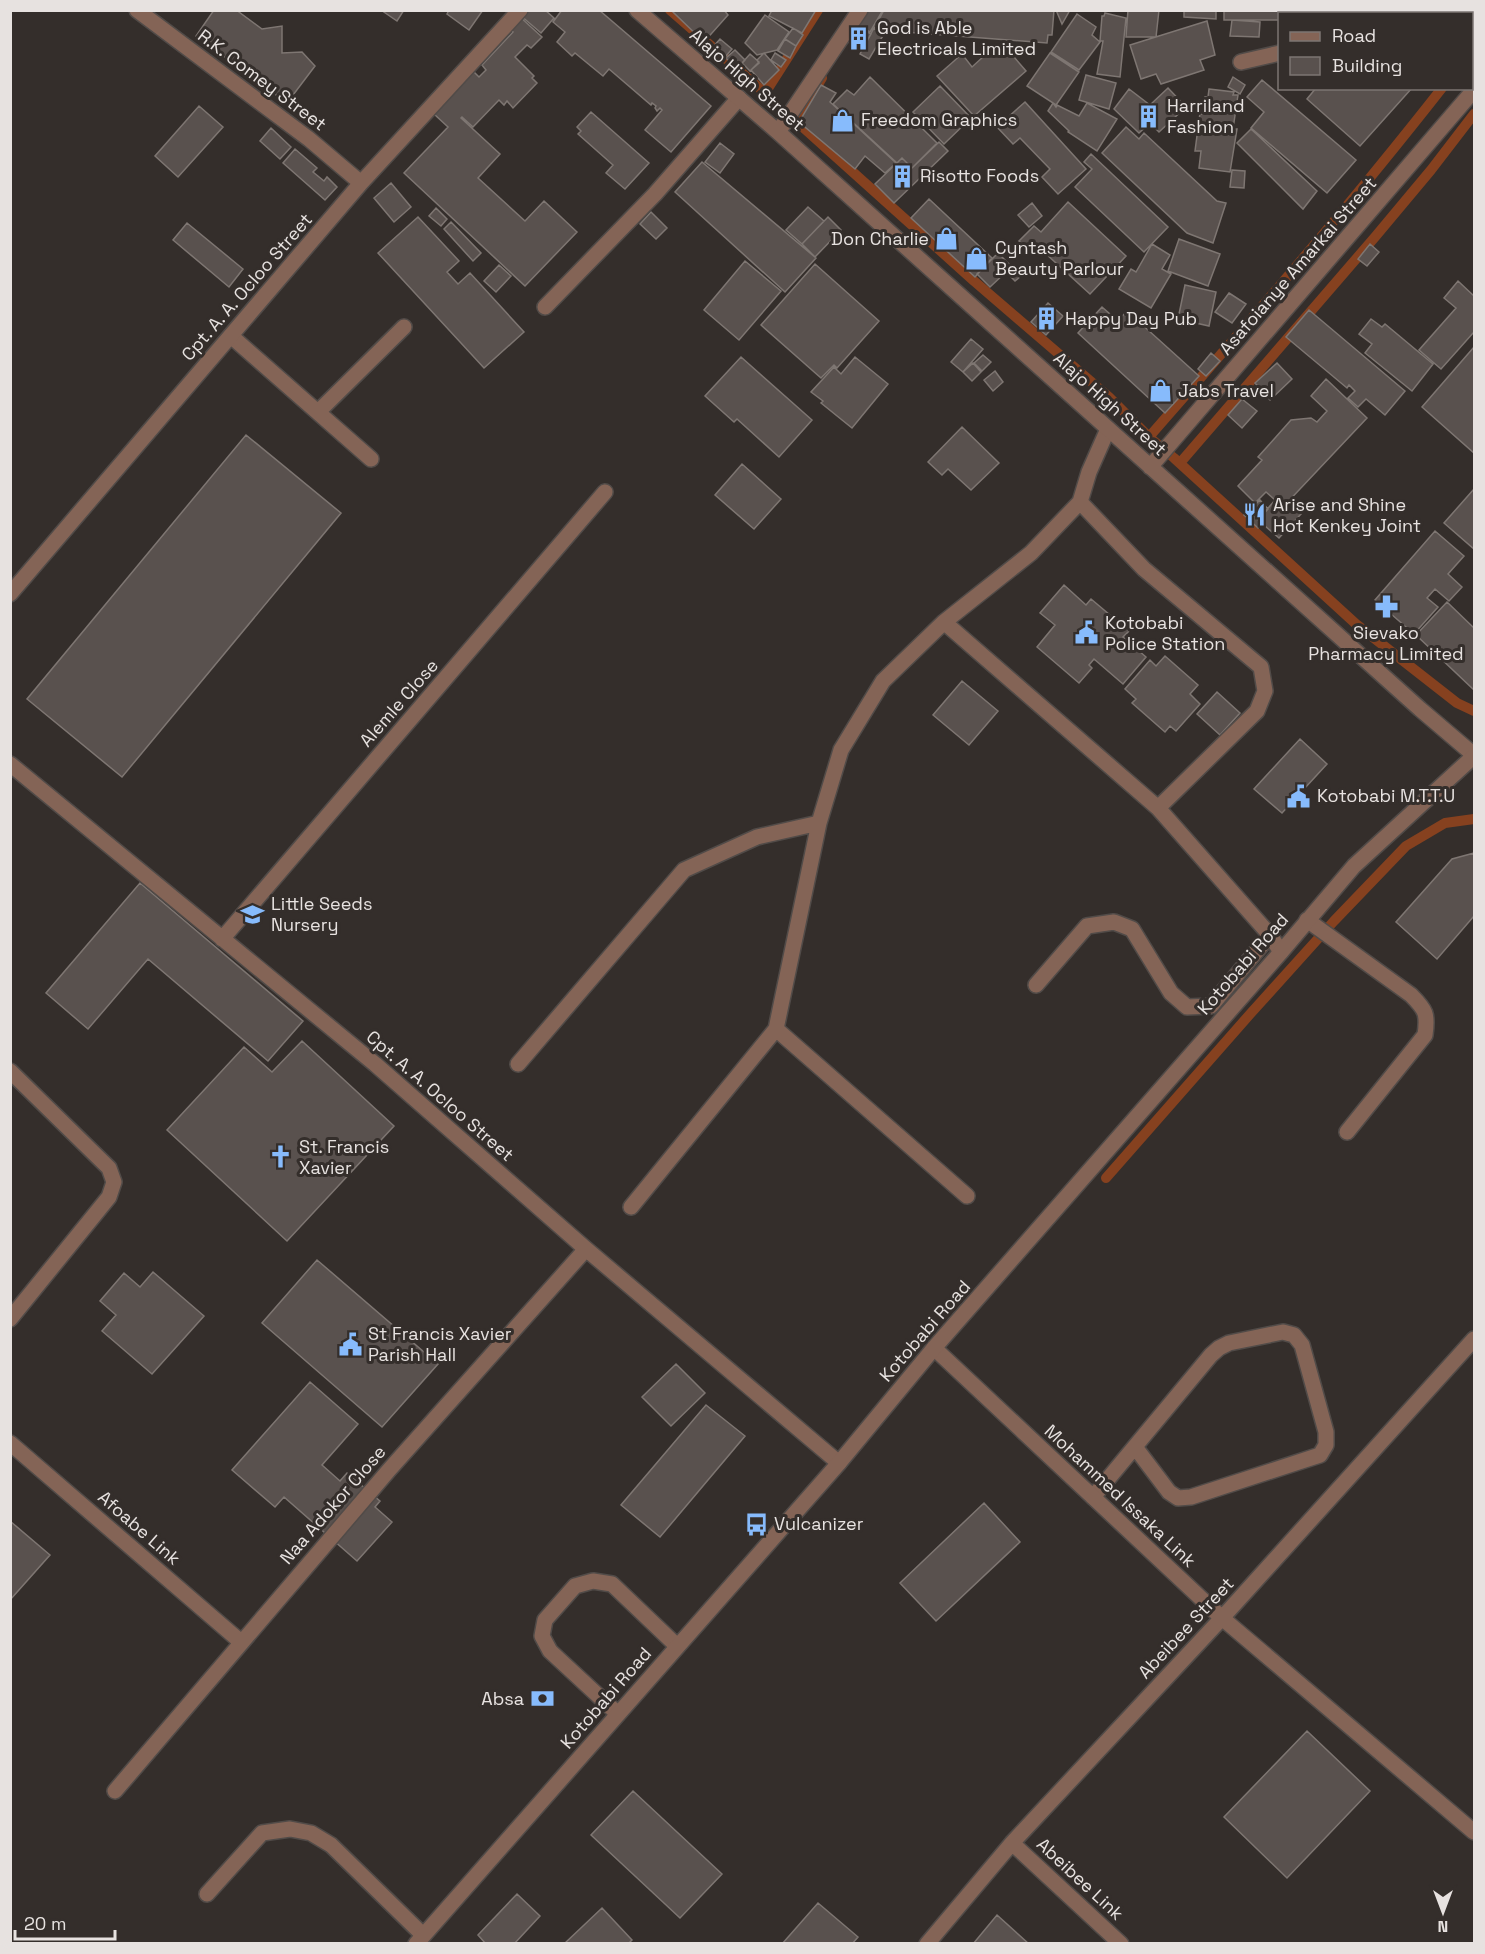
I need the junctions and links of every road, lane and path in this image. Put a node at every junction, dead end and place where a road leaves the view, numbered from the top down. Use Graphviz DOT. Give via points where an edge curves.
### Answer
graph roads {
  1 [pos="137,10"];
  2 [pos="520,10"];
  3 [pos="637,10"];
  4 [pos="860,10"];
  5 [pos="1278,53"];
  6 [pos="1241,62"];
  7 [pos="1474,90"];
  8 [pos="739,98"];
  9 [pos="778,132"];
  10 [pos="361,183"];
  11 [pos="546,307"];
  12 [pos="404,327"];
  13 [pos="231,336"];
  14 [pos="318,412"];
  15 [pos="1108,429"];
  16 [pos="371,459"];
  17 [pos="1150,467"];
  18 [pos="605,492"];
  19 [pos="1080,502"];
  20 [pos="10,594"];
  21 [pos="944,622"];
  22 [pos="1474,755"];
  23 [pos="10,764"];
  24 [pos="1158,808"];
  25 [pos="819,823"];
  26 [pos="1307,920"];
  27 [pos="1270,935"];
  28 [pos="222,939"];
  29 [pos="1281,952"];
  30 [pos="1036,985"];
  31 [pos="776,1029"];
  32 [pos="518,1064"];
  33 [pos="10,1071"];
  34 [pos="1347,1132"];
  35 [pos="967,1196"];
  36 [pos="631,1207"];
  37 [pos="586,1248"];
  38 [pos="10,1318"];
  39 [pos="1474,1340"];
  40 [pos="934,1348"];
  41 [pos="10,1443"];
  42 [pos="1135,1447"];
  43 [pos="839,1463"];
  44 [pos="1093,1497"];
  45 [pos="1221,1618"];
  46 [pos="241,1642"];
  47 [pos="677,1646"];
  48 [pos="618,1714"];
  49 [pos="115,1791"];
  50 [pos="1474,1832"];
  51 [pos="1012,1843"];
  52 [pos="207,1894"];
  53 [pos="419,1939"];
  54 [pos="927,1944"];
  55 [pos="1121,1944"];
  1 -- 10 [label="street, R.K. Comey Street"];
  2 -- 10 [label="street, Cpt. A. A. Ocloo Street"];
  3 -- 8 [label="street, Alajo High Street"];
  4 -- 9 [label="street"];
  5 -- 6 [label="street"];
  7 -- 17 [label="street, Asafoianye Amarkai Street"];
  8 -- 9 [label="street, Alajo High Street"];
  8 -- 11 [label="street" via="655,194"];
  9 -- 15 [label="street, Alajo High Street"];
  10 -- 13 [label="street, Cpt. A. A. Ocloo Street"];
  12 -- 14 [label="street"];
  13 -- 14 [label="street"];
  13 -- 20 [label="street, Cpt. A. A. Ocloo Street"];
  14 -- 16 [label="street"];
  15 -- 17 [label="street, Alajo High Street"];
  15 -- 19 [label="street"];
  17 -- 22 [label="street, Alajo High Street"];
  18 -- 28 [label="street, Alemle Close"];
  19 -- 21 [label="street" via="1031,553"];
  19 -- 24 [label="street" via="1144,569 1261,666 1265,691 1257,711"];
  21 -- 24 [label="street"];
  21 -- 25 [label="street" via="883,681 841,750"];
  22 -- 26 [label="street, Kotobabi Road" via="1354,866"];
  23 -- 28 [label="street, Cpt. A. A. Ocloo Street"];
  24 -- 27 [label="street"];
  25 -- 31 [label="street"];
  25 -- 32 [label="street" via="758,837 684,870"];
  26 -- 29 [label="street, Kotobabi Road"];
  26 -- 34 [label="street" via="1425,1009 1425,1035"];
  27 -- 29 [label="street"];
  27 -- 30 [label="street" via="1211,1006 1187,1008 1171,993 1132,929 1114,922 1087,926"];
  28 -- 37 [label="street, Cpt. A. A. Ocloo Street" via="375,1064"];
  29 -- 40 [label="street, Kotobabi Road"];
  31 -- 35 [label="street"];
  31 -- 36 [label="street"];
  33 -- 38 [label="street" via="109,1168 114,1182 109,1197"];
  37 -- 43 [label="street, Cpt. A. A. Ocloo Street"];
  37 -- 46 [label="street, Naa Adokor Close"];
  39 -- 45 [label="street, Abeibee Street"];
  40 -- 43 [label="street, Kotobabi Road"];
  40 -- 44 [label="street, Mohammed Issaka Link"];
  41 -- 46 [label="street, Afoabe Link"];
  42 -- 42 [label="street" via="1219,1348 1283,1332 1294,1335 1302,1345 1326,1432 1326,1445 1320,1455 1178,1498 1169,1492"];
  42 -- 44 [label="street"];
  43 -- 47 [label="street, Kotobabi Road"];
  44 -- 45 [label="street, Mohammed Issaka Link"];
  45 -- 50 [label="street, Mohammed Issaka Link"];
  45 -- 51 [label="street, Abeibee Street"];
  46 -- 49 [label="street, Naa Adokor Close"];
  47 -- 48 [label="street, Kotobabi Road"];
  47 -- 48 [label="street" via="612,1584 593,1581 575,1586 546,1620 542,1636 550,1651"];
  48 -- 53 [label="street, Kotobabi Road"];
  51 -- 54 [label="street, Abeibee Street"];
  51 -- 55 [label="street, Abeibee Link"];
  52 -- 53 [label="street" via="262,1833 290,1829 311,1833 331,1845"];
}
